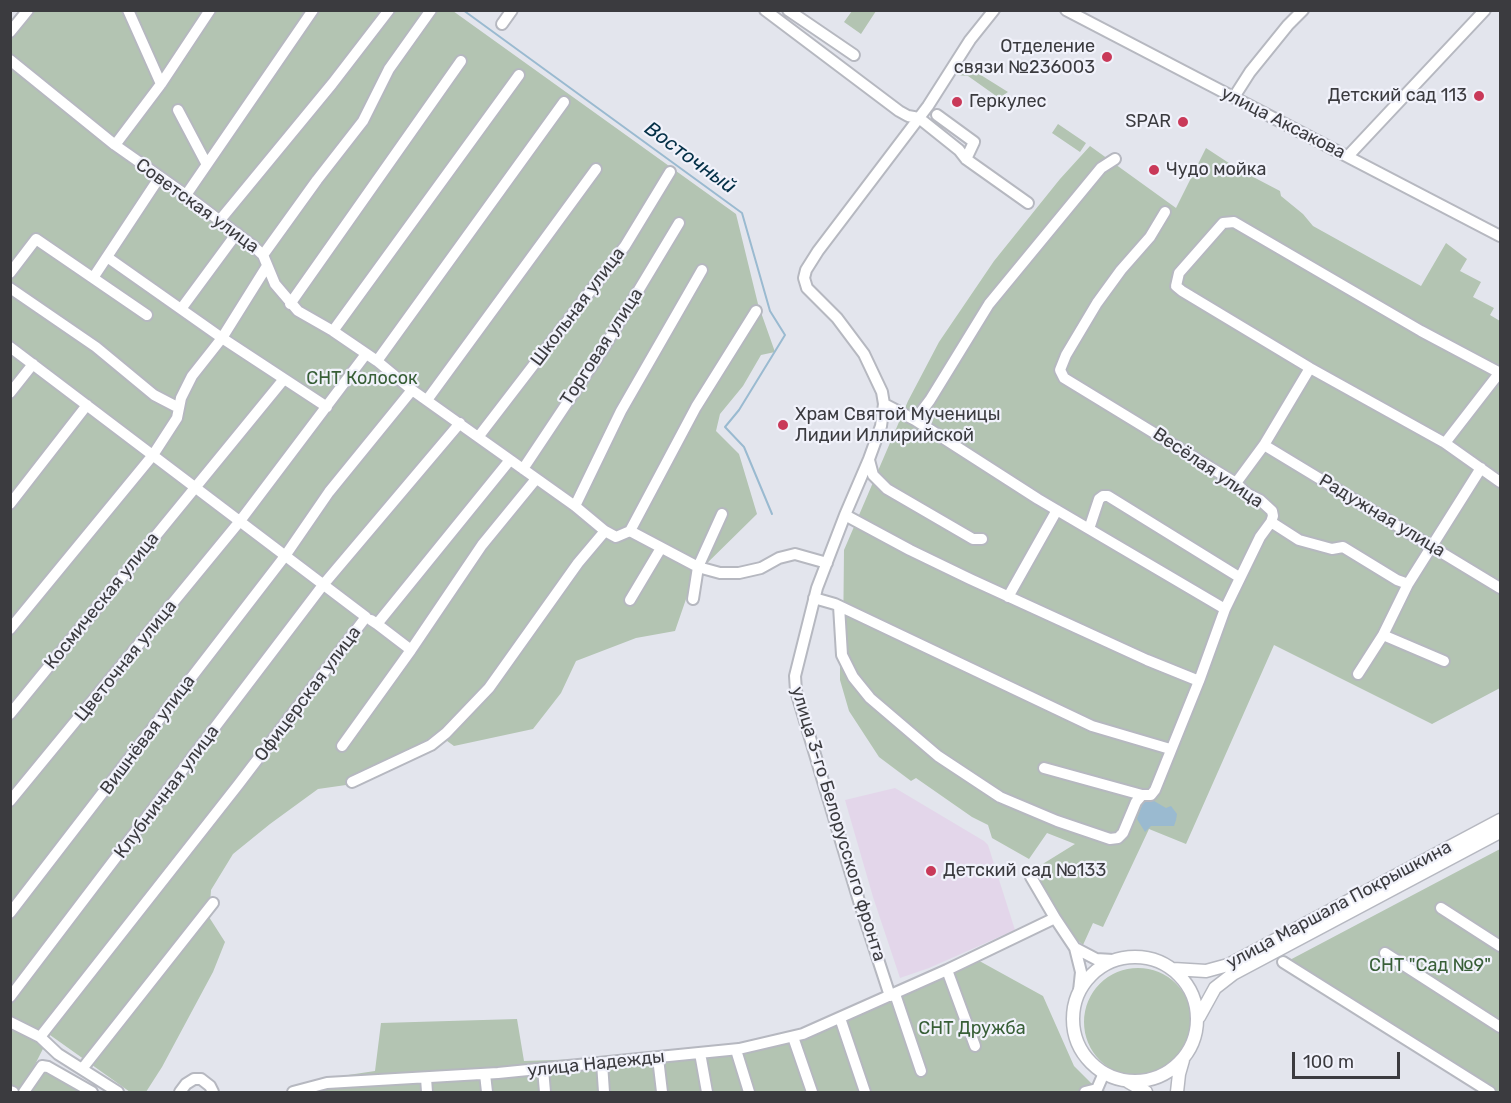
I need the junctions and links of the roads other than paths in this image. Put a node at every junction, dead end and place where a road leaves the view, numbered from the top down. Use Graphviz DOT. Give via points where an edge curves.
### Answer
graph roads {
  1 [pos="28,10"];
  2 [pos="128,10"];
  3 [pos="210,10"];
  4 [pos="313,10"];
  5 [pos="389,10"];
  6 [pos="432,10"];
  7 [pos="512,10"];
  8 [pos="765,10"];
  9 [pos="788,10"];
  10 [pos="994,10"];
  11 [pos="1066,10"];
  12 [pos="1303,10"];
  13 [pos="1485,10"];
  14 [pos="502,24"];
  15 [pos="10,32"];
  16 [pos="854,56"];
  17 [pos="10,60"];
  18 [pos="461,61"];
  19 [pos="519,75"];
  20 [pos="161,84"];
  21 [pos="1234,97"];
  22 [pos="564,102"];
  23 [pos="178,110"];
  24 [pos="937,116"];
  25 [pos="919,118"];
  26 [pos="115,145"];
  27 [pos="1348,156"];
  28 [pos="966,159"];
  29 [pos="1114,159"];
  30 [pos="206,163"];
  31 [pos="596,169"];
  32 [pos="670,172"];
  33 [pos="159,178"];
  34 [pos="186,195"];
  35 [pos="1028,203"];
  36 [pos="1165,212"];
  37 [pos="220,220"];
  38 [pos="678,223"];
  39 [pos="237,233"];
  40 [pos="1500,236"];
  41 [pos="107,257"];
  42 [pos="265,261"];
  43 [pos="702,270"];
  44 [pos="10,273"];
  45 [pos="93,278"];
  46 [pos="10,288"];
  47 [pos="290,304"];
  48 [pos="181,309"];
  49 [pos="756,311"];
  50 [pos="147,315"];
  51 [pos="333,331"];
  52 [pos="222,338"];
  53 [pos="10,346"];
  54 [pos="366,354"];
  55 [pos="377,361"];
  56 [pos="33,364"];
  57 [pos="1310,368"];
  58 [pos="1500,372"];
  59 [pos="284,379"];
  60 [pos="412,390"];
  61 [pos="10,393"];
  62 [pos="427,400"];
  63 [pos="884,404"];
  64 [pos="87,405"];
  65 [pos="327,407"];
  66 [pos="179,408"];
  67 [pos="915,420"];
  68 [pos="460,423"];
  69 [pos="479,436"];
  70 [pos="1445,444"];
  71 [pos="1264,445"];
  72 [pos="153,455"];
  73 [pos="869,459"];
  74 [pos="510,460"];
  75 [pos="1481,468"];
  76 [pos="523,470"];
  77 [pos="536,479"];
  78 [pos="1500,482"];
  79 [pos="1236,483"];
  80 [pos="195,488"];
  81 [pos="10,504"];
  82 [pos="575,507"];
  83 [pos="1057,510"];
  84 [pos="722,514"];
  85 [pos="845,515"];
  86 [pos="240,521"];
  87 [pos="1271,522"];
  88 [pos="1089,530"];
  89 [pos="605,531"];
  90 [pos="630,531"];
  91 [pos="982,539"];
  92 [pos="661,548"];
  93 [pos="1432,548"];
  94 [pos="285,556"];
  95 [pos="827,563"];
  96 [pos="698,567"];
  97 [pos="1239,577"];
  98 [pos="1408,584"];
  99 [pos="323,585"];
  100 [pos="1500,588"];
  101 [pos="1008,597"];
  102 [pos="814,598"];
  103 [pos="693,599"];
  104 [pos="630,600"];
  105 [pos="839,606"];
  106 [pos="1225,609"];
  107 [pos="366,617"];
  108 [pos="377,624"];
  109 [pos="10,629"];
  110 [pos="1383,635"];
  111 [pos="411,650"];
  112 [pos="1444,661"];
  113 [pos="1358,674"];
  114 [pos="1199,681"];
  115 [pos="10,714"];
  116 [pos="342,746"];
  117 [pos="1170,749"];
  118 [pos="1044,768"];
  119 [pos="352,782"];
  120 [pos="1142,795"];
  121 [pos="10,801"];
  122 [pos="1500,820"];
  123 [pos="1500,832"];
  124 [pos="1031,877"];
  125 [pos="213,903"];
  126 [pos="1441,908"];
  127 [pos="10,913"];
  128 [pos="1055,918"];
  129 [pos="1500,946"];
  130 [pos="1075,948"];
  131 [pos="1385,953"];
  132 [pos="1113,960"];
  133 [pos="1283,962"];
  134 [pos="1173,969"];
  135 [pos="947,970"];
  136 [pos="1079,991"];
  137 [pos="893,995"];
  138 [pos="10,997"];
  139 [pos="840,1018"];
  140 [pos="1198,1020"];
  141 [pos="10,1022"];
  142 [pos="1500,1027"];
  143 [pos="40,1037"];
  144 [pos="793,1037"];
  145 [pos="975,1046"];
  146 [pos="736,1050"];
  147 [pos="700,1053"];
  148 [pos="1185,1056"];
  149 [pos="658,1058"];
  150 [pos="602,1063"];
  151 [pos="82,1069"];
  152 [pos="543,1069"];
  153 [pos="921,1071"];
  154 [pos="1104,1073"];
  155 [pos="485,1074"];
  156 [pos="426,1078"];
  157 [pos="1126,1080"];
  158 [pos="372,1087"];
  159 [pos="24,1092"];
  160 [pos="91,1092"];
  161 [pos="118,1092"];
  162 [pos="180,1092"];
  163 [pos="213,1092"];
  164 [pos="300,1092"];
  165 [pos="427,1092"];
  166 [pos="486,1092"];
  167 [pos="545,1092"];
  168 [pos="604,1092"];
  169 [pos="662,1092"];
  170 [pos="707,1092"];
  171 [pos="749,1092"];
  172 [pos="813,1092"];
  173 [pos="865,1092"];
  174 [pos="1085,1092"];
  175 [pos="1146,1092"];
  176 [pos="1177,1092"];
  177 [pos="1490,1092"];
  1 -- 15 [label="street"];
  2 -- 20 [label="street"];
  3 -- 20 [label="street"];
  4 -- 30 [label="street"];
  5 -- 37 [label="street"];
  6 -- 42 [label="street" via="389,69 363,121 317,180"];
  7 -- 14 [label="street"];
  8 -- 25 [label="street" via="899,111"];
  9 -- 16 [label="street"];
  10 -- 25 [label="street"];
  11 -- 21 [label="street, улица Аксакова"];
  12 -- 21 [label="street"];
  13 -- 27 [label="street"];
  17 -- 26 [label="street, Советская улица"];
  18 -- 47 [label="street"];
  19 -- 51 [label="street"];
  20 -- 26 [label="street"];
  21 -- 27 [label="street, улица Аксакова"];
  22 -- 55 [label="street"];
  23 -- 30 [label="street"];
  24 -- 28 [label="street" via="974,142"];
  25 -- 28 [label="street"];
  25 -- 63 [label="street" via="814,257 804,278 807,288 837,318 864,354"];
  26 -- 33 [label="street, Советская улица"];
  27 -- 40 [label="street, улица Аксакова"];
  28 -- 35 [label="street"];
  29 -- 67 [label="street" via="1101,168 989,304"];
  30 -- 34 [label="street"];
  31 -- 62 [label="street"];
  32 -- 69 [label="street, Школьная улица" via="625,246"];
  33 -- 34 [label="street, Советская улица"];
  33 -- 41 [label="street"];
  34 -- 37 [label="street, Советская улица"];
  36 -- 79 [label="street, Весёлая улица" via="1097,303 1060,370 1064,378"];
  37 -- 39 [label="street, Советская улица"];
  38 -- 76 [label="street, Торговая улица" via="606,346"];
  39 -- 42 [label="street, Советская улица"];
  39 -- 48 [label="street"];
  41 -- 45 [label="street"];
  41 -- 48 [label="street"];
  42 -- 47 [label="street, Советская улица" via="274,284"];
  42 -- 52 [label="street"];
  43 -- 82 [label="street" via="621,411"];
  44 -- 45 [label="street" via="36,239"];
  45 -- 50 [label="street"];
  46 -- 66 [label="street" via="96,347 154,395"];
  47 -- 51 [label="street, Советская улица"];
  48 -- 52 [label="street"];
  49 -- 90 [label="street" via="696,407"];
  51 -- 54 [label="street, Советская улица"];
  52 -- 59 [label="street"];
  52 -- 66 [label="street" via="192,376"];
  53 -- 56 [label="street, Офицерская улица"];
  54 -- 55 [label="street, Советская улица"];
  54 -- 65 [label="street, Цветочная улица"];
  55 -- 60 [label="street, Советская улица"];
  56 -- 61 [label="street"];
  56 -- 64 [label="street, Офицерская улица"];
  57 -- 58 [label="street" via="1176,286 1179,273 1223,224 1234,222 1421,331"];
  57 -- 70 [label="street"];
  57 -- 71 [label="street"];
  58 -- 70 [label="street"];
  59 -- 65 [label="street"];
  59 -- 80 [label="street, Космическая улица"];
  60 -- 62 [label="street, Советская улица"];
  60 -- 94 [label="street, Вишнёвая улица" via="329,492"];
  62 -- 68 [label="street, Советская улица"];
  63 -- 67 [label="street"];
  63 -- 73 [label="street, улица 3-го Белорусского фронта"];
  64 -- 72 [label="street, Офицерская улица"];
  64 -- 81 [label="street"];
  65 -- 86 [label="street, Цветочная улица"];
  66 -- 72 [label="street" via="177,418"];
  67 -- 83 [label="street"];
  68 -- 69 [label="street, Советская улица"];
  68 -- 99 [label="street, Клубничная улица"];
  69 -- 74 [label="street, Советская улица"];
  70 -- 75 [label="street"];
  71 -- 79 [label="street"];
  71 -- 93 [label="street, Радужная улица"];
  72 -- 80 [label="street, Офицерская улица"];
  72 -- 109 [label="street"];
  73 -- 85 [label="street, улица 3-го Белорусского фронта"];
  73 -- 91 [label="street" via="873,475 887,489 973,538"];
  74 -- 76 [label="street, Советская улица"];
  74 -- 108 [label="street"];
  75 -- 78 [label="street"];
  75 -- 93 [label="street"];
  76 -- 77 [label="street, Советская улица"];
  77 -- 82 [label="street, Советская улица"];
  77 -- 111 [label="street" via="482,546"];
  79 -- 87 [label="street, Весёлая улица" via="1272,510"];
  80 -- 86 [label="street, Офицерская улица"];
  80 -- 115 [label="street, Космическая улица"];
  82 -- 89 [label="street, Советская улица"];
  83 -- 88 [label="street"];
  83 -- 101 [label="street"];
  84 -- 96 [label="street"];
  85 -- 95 [label="street, улица 3-го Белорусского фронта"];
  85 -- 101 [label="street"];
  86 -- 94 [label="street, Офицерская улица"];
  86 -- 121 [label="street, Цветочная улица"];
  87 -- 97 [label="street"];
  87 -- 98 [label="street, Весёлая улица" via="1299,540 1332,549 1343,547"];
  88 -- 97 [label="street" via="1099,499 1108,496"];
  88 -- 106 [label="street"];
  89 -- 90 [label="street" via="616,537"];
  89 -- 119 [label="street" via="489,688 446,733 431,745"];
  90 -- 92 [label="street"];
  92 -- 96 [label="street"];
  92 -- 104 [label="street"];
  93 -- 98 [label="street"];
  93 -- 100 [label="street, Радужная улица"];
  94 -- 99 [label="street, Офицерская улица"];
  94 -- 127 [label="street, Вишнёвая улица"];
  95 -- 96 [label="street" via="795,554 739,573"];
  95 -- 102 [label="street, улица 3-го Белорусского фронта"];
  96 -- 103 [label="street"];
  97 -- 106 [label="street"];
  98 -- 110 [label="street"];
  99 -- 107 [label="street, Офицерская улица"];
  99 -- 138 [label="street, Клубничная улица"];
  101 -- 114 [label="street"];
  102 -- 105 [label="street"];
  102 -- 137 [label="street, улица 3-го Белорусского фронта" via="795,676 796,691 859,901"];
  105 -- 117 [label="street" via="1092,726"];
  105 -- 120 [label="street" via="842,655 870,698 938,756 999,796 1057,822 1110,839 1123,833"];
  106 -- 114 [label="street"];
  107 -- 108 [label="street"];
  107 -- 143 [label="street, Офицерская улица"];
  108 -- 111 [label="street"];
  110 -- 112 [label="street"];
  110 -- 113 [label="street"];
  111 -- 116 [label="street"];
  114 -- 117 [label="street"];
  117 -- 120 [label="street" via="1155,790 1151,795"];
  118 -- 120 [label="street"];
  122 -- 134 [label="main road, улица Маршала Покрышкина" via="1228,965 1206,971"];
  123 -- 140 [label="main road, улица Маршала Покрышкина" via="1233,974 1211,993"];
  124 -- 128 [label="street"];
  125 -- 151 [label="street"];
  126 -- 129 [label="street"];
  128 -- 130 [label="street"];
  128 -- 135 [label="street, улица Надежды"];
  130 -- 132 [label="street" via="1096,959"];
  130 -- 136 [label="street" via="1081,972"];
  131 -- 142 [label="street"];
  132 -- 134 [label="main road" via="1144,957"];
  132 -- 136 [label="main road" via="1093,972"];
  133 -- 177 [label="street"];
  134 -- 140 [label="main road" via="1191,990"];
  135 -- 137 [label="street, улица Надежды"];
  135 -- 145 [label="street"];
  136 -- 154 [label="main road" via="1073,1014 1076,1037 1086,1058"];
  137 -- 139 [label="street, улица Надежды"];
  137 -- 153 [label="street, улица 3-го Белорусского фронта"];
  139 -- 144 [label="street, улица Надежды"];
  139 -- 173 [label="street"];
  140 -- 148 [label="main road"];
  141 -- 143 [label="street"];
  143 -- 151 [label="street"];
  144 -- 146 [label="street, улица Надежды"];
  144 -- 172 [label="street"];
  146 -- 147 [label="street, улица Надежды"];
  146 -- 171 [label="street"];
  147 -- 149 [label="street, улица Надежды"];
  147 -- 170 [label="street"];
  148 -- 157 [label="main road" via="1161,1076"];
  148 -- 176 [label="main road"];
  149 -- 150 [label="street, улица Надежды"];
  149 -- 169 [label="street"];
  150 -- 152 [label="street, улица Надежды"];
  150 -- 168 [label="street"];
  151 -- 161 [label="street"];
  152 -- 155 [label="street, улица Надежды"];
  152 -- 167 [label="street"];
  154 -- 157 [label="main road"];
  154 -- 174 [label="street" via="1097,1089"];
  155 -- 156 [label="street, улица Надежды"];
  155 -- 166 [label="street"];
  156 -- 158 [label="street, улица Надежды"];
  156 -- 165 [label="street"];
  157 -- 175 [label="main road"];
  158 -- 164 [label="street, улица Надежды" via="327,1083"];
  159 -- 160 [label="street" via="42,1066"];
  162 -- 163 [label="street" via="186,1084 201,1079"];
}
